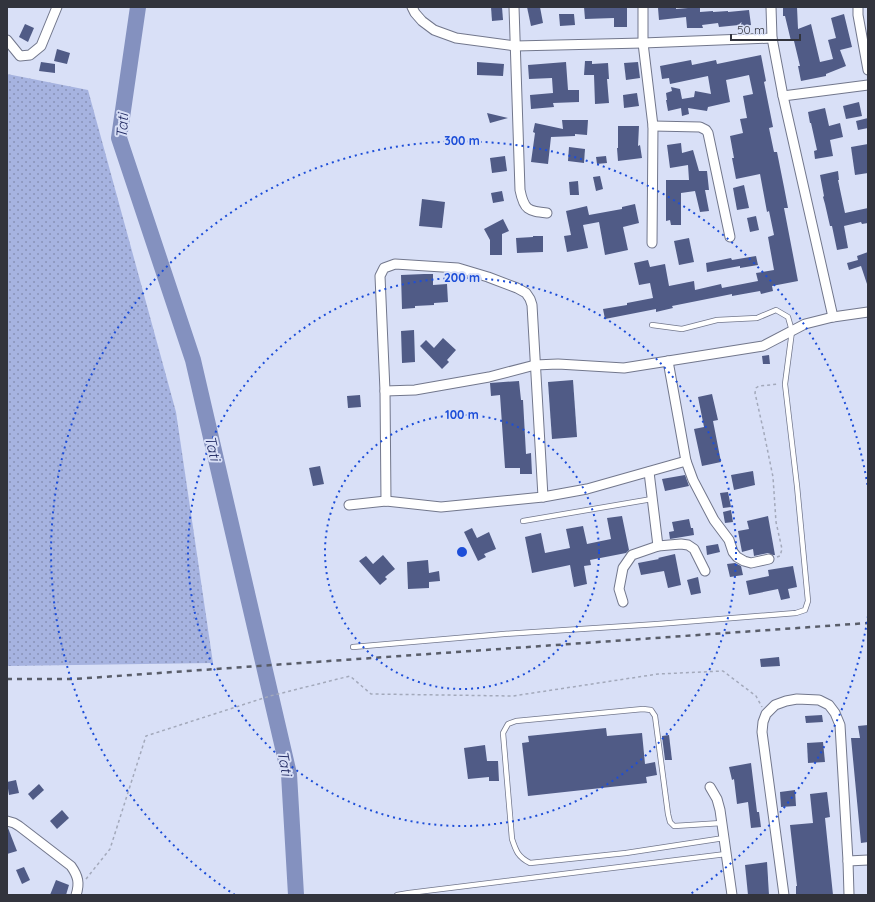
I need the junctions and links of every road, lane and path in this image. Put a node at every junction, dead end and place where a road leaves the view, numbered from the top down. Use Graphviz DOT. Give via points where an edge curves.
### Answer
graph roads {
  1 [pos="57,7"];
  2 [pos="412,7"];
  3 [pos="514,7"];
  4 [pos="643,7"];
  5 [pos="771,7"];
  6 [pos="858,7"];
  7 [pos="772,38"];
  8 [pos="7,40"];
  9 [pos="643,43"];
  10 [pos="515,46"];
  11 [pos="868,70"];
  12 [pos="868,85"];
  13 [pos="783,96"];
  14 [pos="653,126"];
  15 [pos="547,213"];
  16 [pos="730,237"];
  17 [pos="652,243"];
  18 [pos="868,312"];
  19 [pos="832,317"];
  20 [pos="652,325"];
  21 [pos="792,331"];
  22 [pos="668,361"];
  23 [pos="535,365"];
  24 [pos="785,384"];
  25 [pos="385,390"];
  26 [pos="686,461"];
  27 [pos="649,472"];
  28 [pos="543,497"];
  29 [pos="652,499"];
  30 [pos="386,501"];
  31 [pos="349,505"];
  32 [pos="523,520"];
  33 [pos="658,546"];
  34 [pos="769,559"];
  35 [pos="705,571"];
  36 [pos="623,602"];
  37 [pos="353,646"];
  38 [pos="766,714"];
  39 [pos="710,787"];
  40 [pos="7,821"];
  41 [pos="722,824"];
  42 [pos="724,838"];
  43 [pos="726,854"];
  44 [pos="868,860"];
  45 [pos="848,861"];
  46 [pos="77,891"];
  47 [pos="397,895"];
  48 [pos="732,895"];
  49 [pos="784,895"];
  50 [pos="849,895"];
  1 -- 8 [label="street" via="41,46 30,55 20,56"];
  2 -- 10 [label="street" via="422,21 434,30 456,38"];
  3 -- 10 [label="street"];
  4 -- 9 [label="street"];
  5 -- 7 [label="street"];
  6 -- 11 [label="street"];
  7 -- 9 [label="street"];
  7 -- 13 [label="street"];
  9 -- 10 [label="street"];
  9 -- 14 [label="street"];
  10 -- 15 [label="street" via="522,201 526,208"];
  12 -- 13 [label="street"];
  13 -- 19 [label="street"];
  14 -- 16 [label="street" via="700,127 708,133"];
  14 -- 17 [label="street"];
  18 -- 19 [label="street"];
  19 -- 21 [label="street"];
  20 -- 21 [label="lane" via="682,329 717,320 757,318 776,310 788,317"];
  21 -- 22 [label="street" via="763,346"];
  21 -- 24 [label="lane"];
  22 -- 23 [label="street" via="624,368"];
  22 -- 26 [label="street"];
  23 -- 25 [label="street" via="489,377 415,390"];
  23 -- 25 [label="street" via="532,305 526,293 488,276 458,268 395,264 384,268 380,276"];
  23 -- 28 [label="street"];
  24 -- 34 [label="path" via="759,386 755,393 773,477 776,522 782,549 780,556"];
  24 -- 37 [label="lane" via="803,543 808,601 805,610 796,613"];
  25 -- 30 [label="street"];
  26 -- 27 [label="street"];
  26 -- 34 [label="street" via="714,520 730,540 737,557 751,563"];
  27 -- 28 [label="street" via="586,489"];
  27 -- 29 [label="street"];
  28 -- 30 [label="street" via="441,507"];
  29 -- 32 [label="lane"];
  29 -- 33 [label="street"];
  30 -- 31 [label="street"];
  33 -- 35 [label="street" via="688,545 694,549"];
  33 -- 36 [label="street" via="632,555 623,568 619,589"];
  38 -- 45 [label="street" via="775,705 798,699 819,700 829,705 835,713 840,725"];
  38 -- 46 [label="path" via="756,696 723,671 658,674 513,696 372,694 350,676 270,696 146,736 110,849"];
  38 -- 49 [label="street" via="762,732"];
  39 -- 41 [label="street" via="717,799"];
  40 -- 46 [label="street" via="14,822 71,866 76,875"];
  41 -- 42 [label="street"];
  41 -- 42 [label="lane" via="674,826 670,822 651,710 516,721 508,724 503,733 512,839 517,854 530,863 619,854"];
  42 -- 43 [label="street"];
  43 -- 47 [label="lane"];
  43 -- 48 [label="street"];
  44 -- 45 [label="street"];
  45 -- 50 [label="street"];
}
